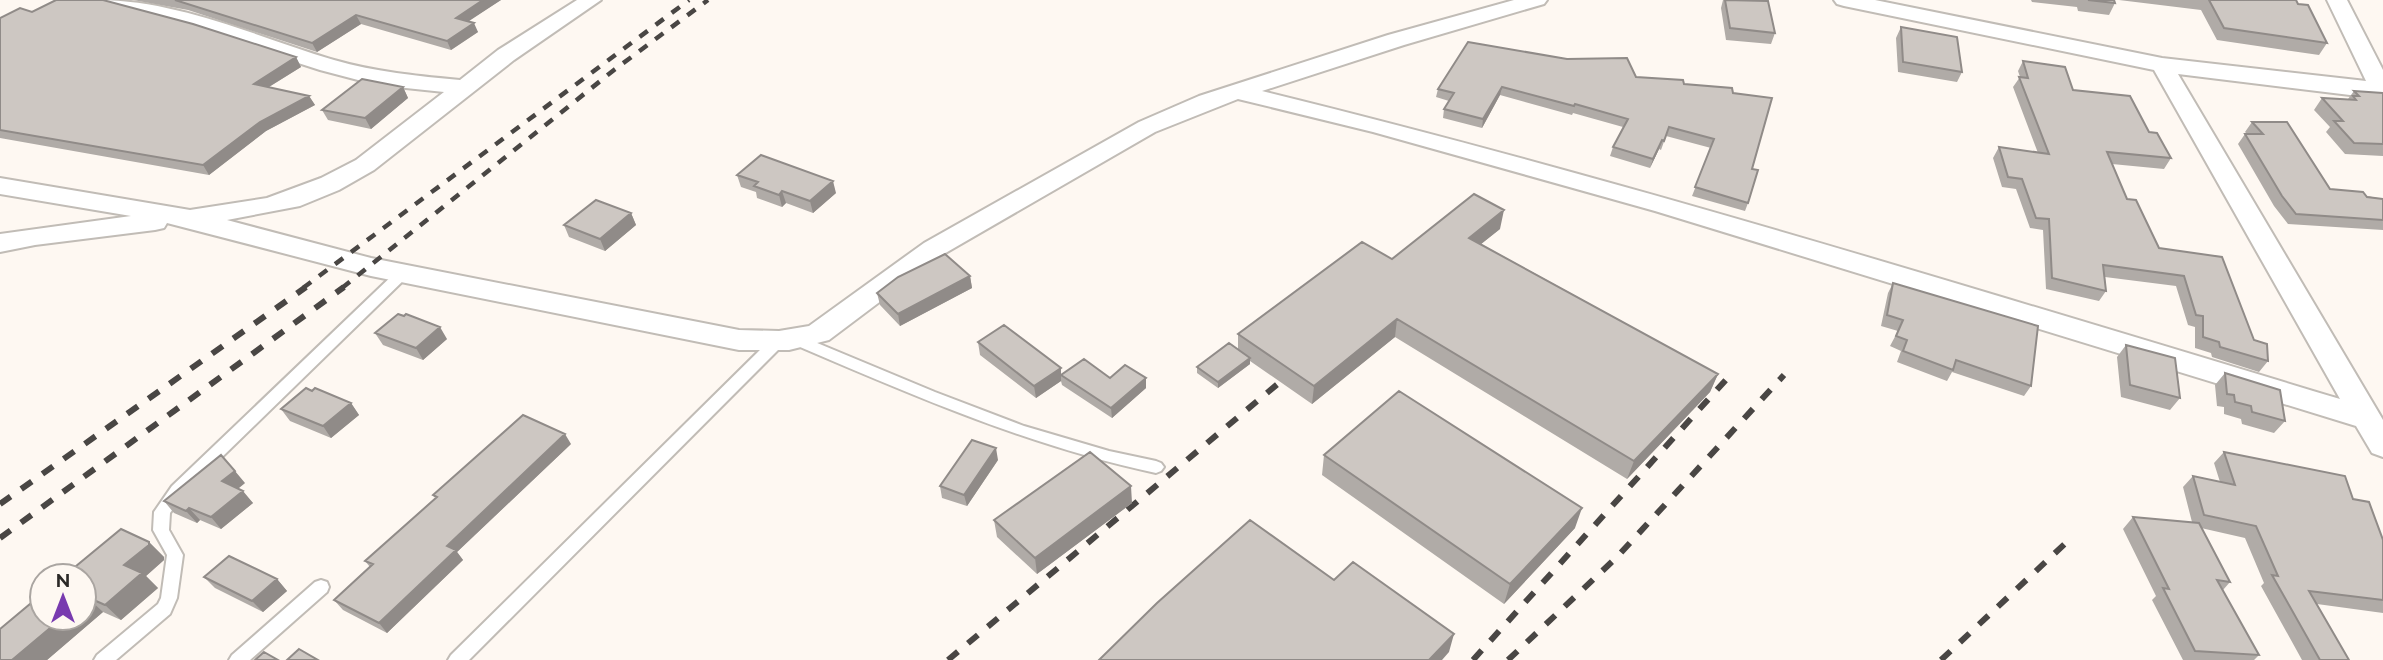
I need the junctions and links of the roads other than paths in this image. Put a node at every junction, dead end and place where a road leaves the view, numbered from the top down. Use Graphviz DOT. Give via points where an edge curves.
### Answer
graph roads {
  1 [pos="108,0"];
  2 [pos="591,0"];
  3 [pos="1537,0"];
  4 [pos="1843,0"];
  5 [pos="2337,0"];
  6 [pos="2162,65"];
  7 [pos="463,87"];
  8 [pos="2382,90"];
  9 [pos="1237,92"];
  10 [pos="0,186"];
  11 [pos="187,218"];
  12 [pos="0,243"];
  13 [pos="403,273"];
  14 [pos="787,341"];
  15 [pos="2366,418"];
  16 [pos="2383,445"];
  17 [pos="1156,467"];
  18 [pos="321,587"];
  19 [pos="103,660"];
  20 [pos="238,660"];
  21 [pos="457,660"];
  1 -- 7 [label="street" via="385,80"];
  2 -- 7 [label="street"];
  3 -- 9 [label="street"];
  4 -- 6 [label="street"];
  5 -- 8 [label="street"];
  6 -- 8 [label="street"];
  6 -- 15 [label="street"];
  7 -- 11 [label="street" via="365,165 330,184 267,206"];
  9 -- 14 [label="street" via="1147,127 1089,159 933,249 819,333"];
  9 -- 15 [label="street" via="1579,179"];
  10 -- 11 [label="street"];
  11 -- 12 [label="street"];
  11 -- 13 [label="street"];
  13 -- 14 [label="street" via="739,340"];
  13 -- 19 [label="lane" via="178,490 162,512 161,530 175,555 169,598 164,609"];
  14 -- 17 [label="lane" via="1069,448"];
  14 -- 21 [label="lane"];
  15 -- 16 [label="street"];
  18 -- 20 [label="lane"];
}
